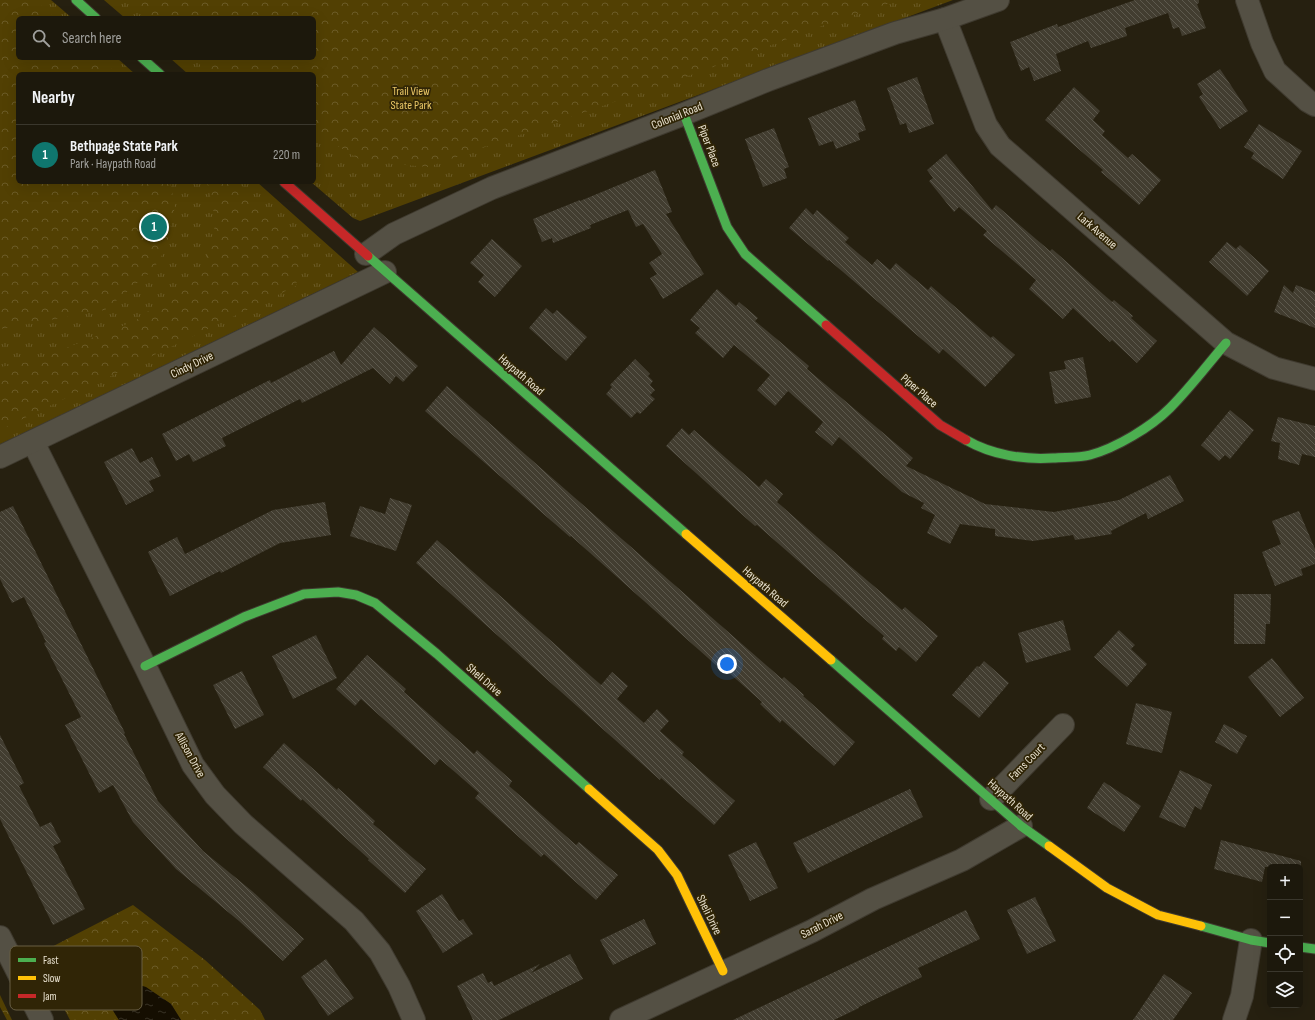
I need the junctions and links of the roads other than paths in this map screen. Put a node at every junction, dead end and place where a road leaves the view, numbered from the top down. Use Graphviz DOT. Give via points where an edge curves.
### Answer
graph roads {
  1 [pos="76,0"];
  2 [pos="998,0"];
  3 [pos="1247,0"];
  4 [pos="94,16"];
  5 [pos="946,19"];
  6 [pos="144,60"];
  7 [pos="158,72"];
  8 [pos="1315,105"];
  9 [pos="684,114"];
  10 [pos="286,184"];
  11 [pos="366,254"];
  12 [pos="384,272"];
  13 [pos="1226,343"];
  14 [pos="1315,378"];
  15 [pos="33,442"];
  16 [pos="0,457"];
  17 [pos="145,666"];
  18 [pos="1063,725"];
  19 [pos="991,799"];
  20 [pos="1021,826"];
  21 [pos="0,937"];
  22 [pos="1260,941"];
  23 [pos="1303,948"];
  24 [pos="1315,950"];
  25 [pos="10,957"];
  26 [pos="723,971"];
  27 [pos="37,1010"];
  28 [pos="42,1020"];
  29 [pos="414,1020"];
  30 [pos="621,1020"];
  31 [pos="1234,1020"];
  1 -- 4 [label="street"];
  2 -- 5 [label="street, Colonial Road"];
  3 -- 8 [label="street" via="1275,71"];
  5 -- 9 [label="street, Colonial Road" via="888,36"];
  5 -- 13 [label="street, Lark Avenue" via="986,125 1000,146"];
  6 -- 7 [label="street"];
  9 -- 11 [label="street, Colonial Road" via="492,188 394,234"];
  9 -- 13 [label="street, Piper Place" via="727,226 745,254 940,425 975,445 1013,456 1041,459 1089,455 1113,446 1135,435 1170,408"];
  10 -- 11 [label="street, Haypath Road"];
  11 -- 12 [label="street, Haypath Road"];
  12 -- 15 [label="street, Cindy Drive"];
  12 -- 19 [label="street, Haypath Road"];
  13 -- 14 [label="street, Lark Avenue" via="1274,368"];
  15 -- 16 [label="street, Cindy Drive"];
  15 -- 17 [label="street, Allison Drive"];
  17 -- 26 [label="street, Sheli Drive" via="244,618 304,594 338,592 356,595 375,603 658,850 677,875"];
  17 -- 29 [label="street, Allison Drive" via="193,765 215,796 354,922 380,952"];
  18 -- 19 [label="street, Fams Court"];
  19 -- 20 [label="street, Haypath Road"];
  20 -- 22 [label="street, Haypath Road" via="1107,888 1158,915"];
  20 -- 26 [label="street, Sarah Drive" via="962,860 873,899 812,931"];
  21 -- 25 [label="street"];
  22 -- 31 [label="street"];
  23 -- 24 [label="street"];
  26 -- 30 [label="street, Sarah Drive"];
  27 -- 28 [label="street"];
}
